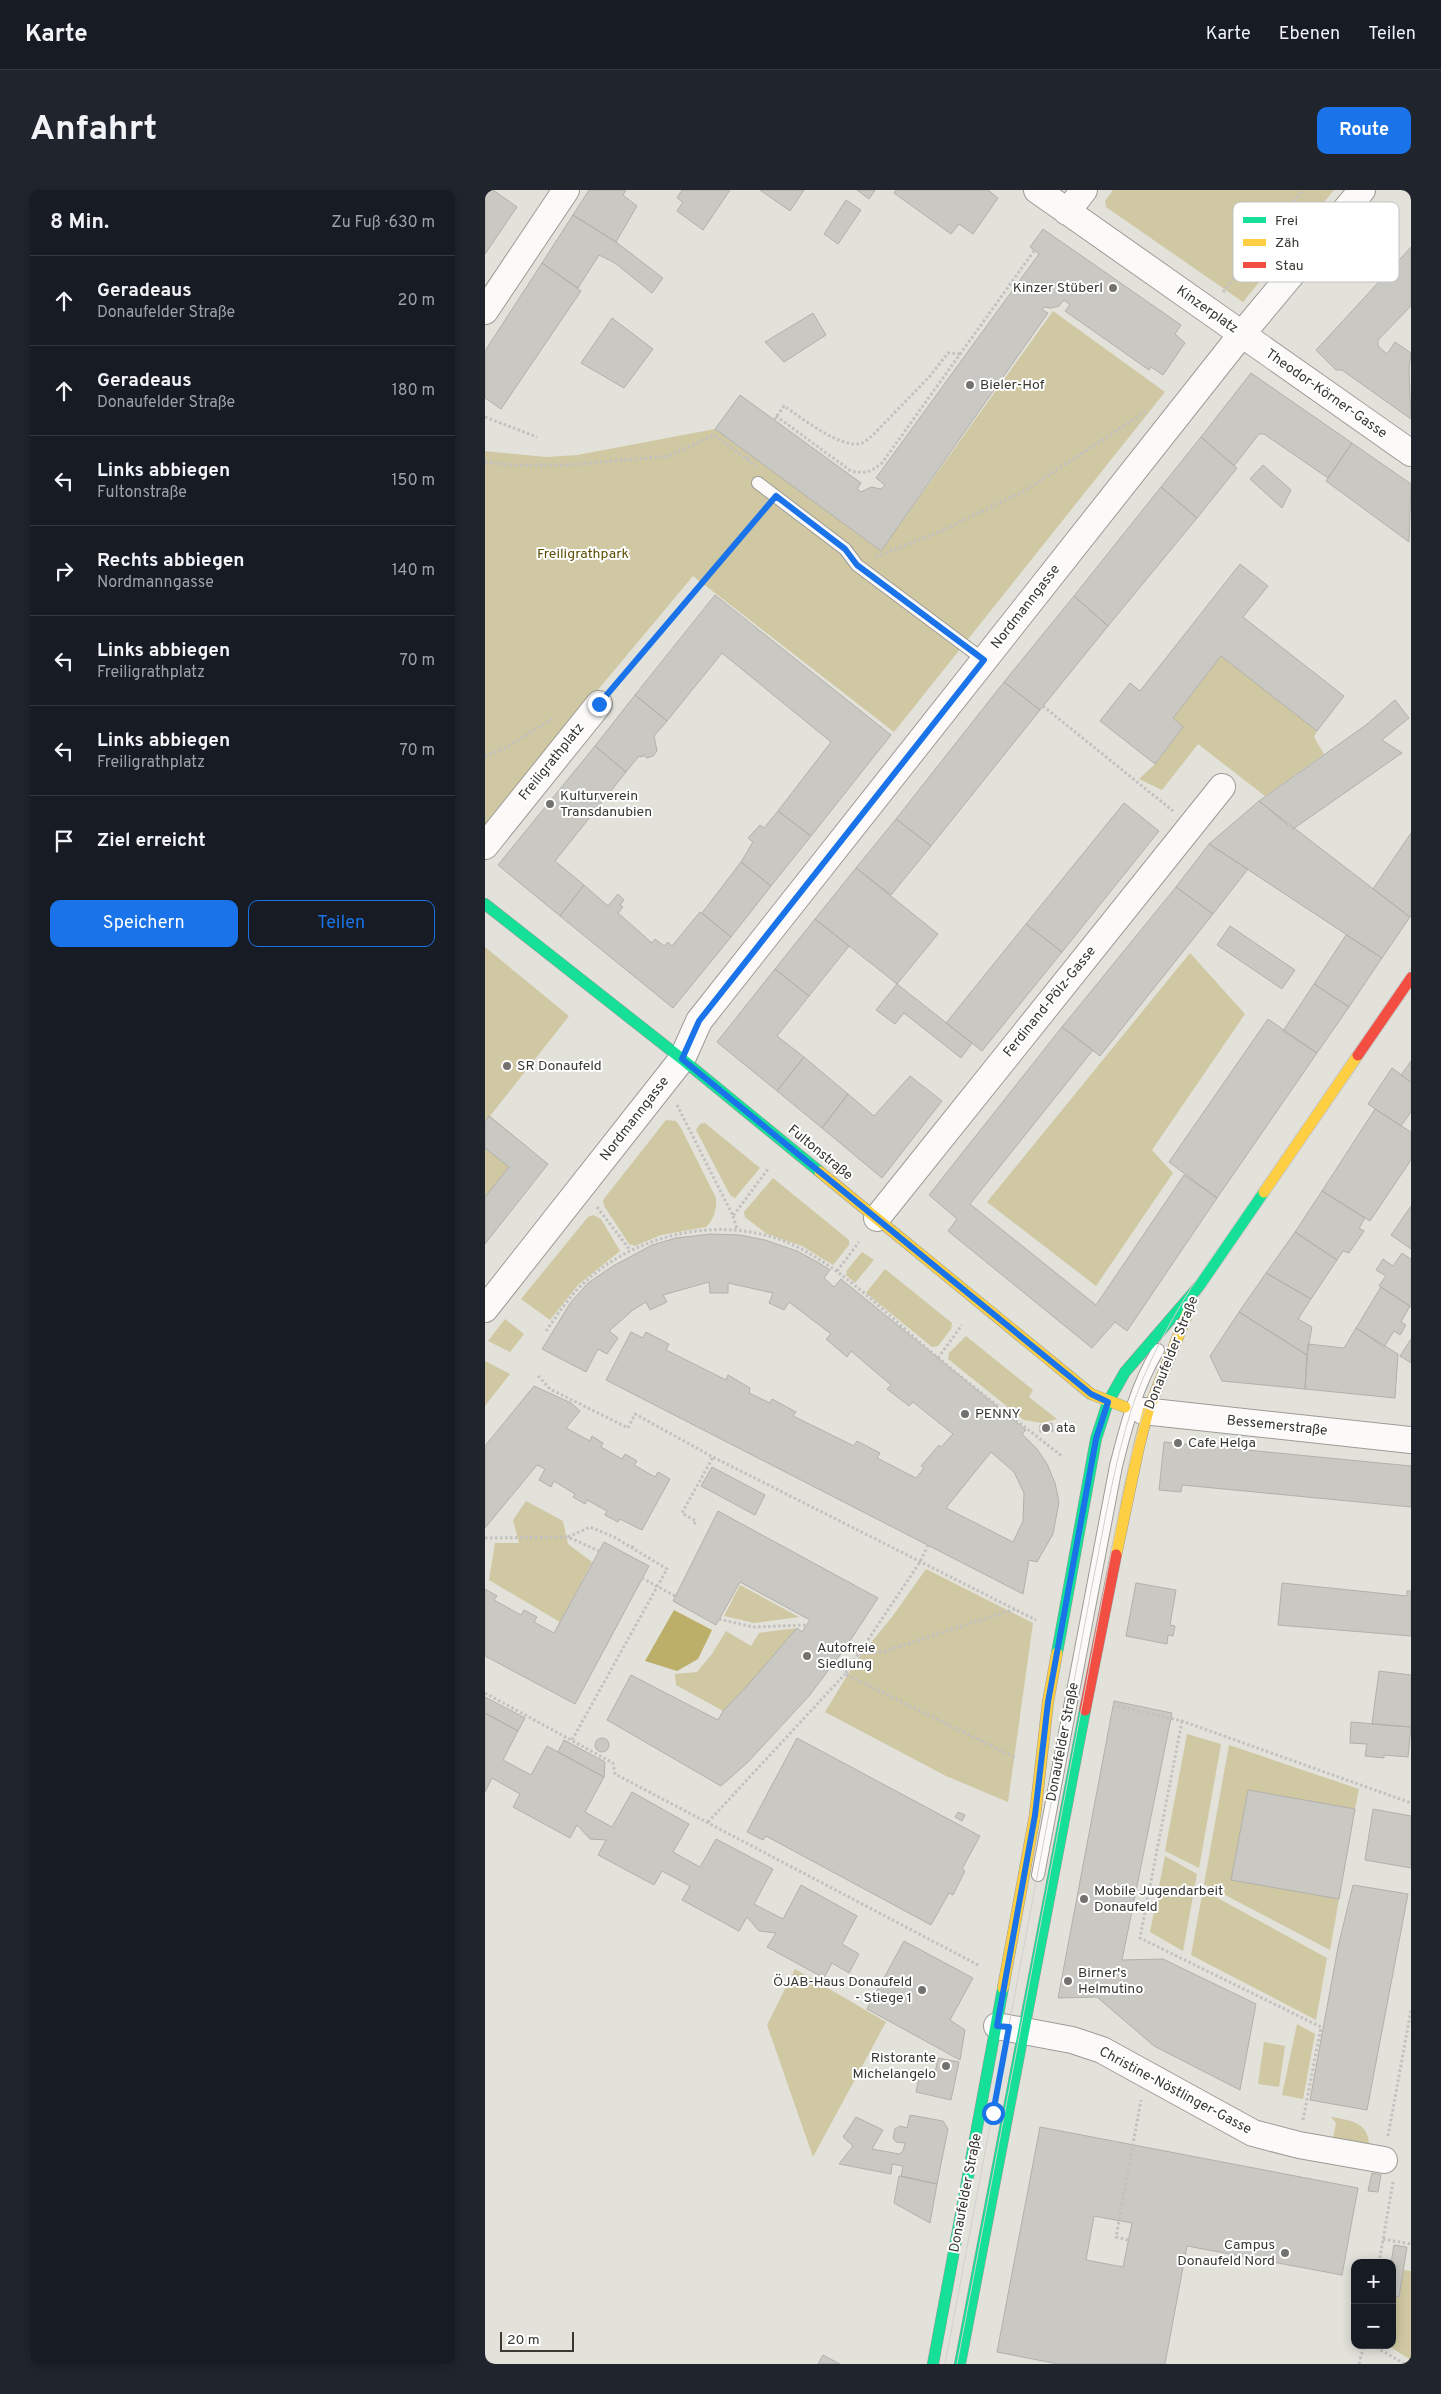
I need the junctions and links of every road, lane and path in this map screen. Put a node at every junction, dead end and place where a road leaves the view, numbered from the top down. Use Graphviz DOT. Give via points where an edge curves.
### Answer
graph roads {
  1 [pos="566,190"];
  2 [pos="1037,190"];
  3 [pos="1084,190"];
  4 [pos="1303,190"];
  5 [pos="1362,190"];
  6 [pos="1294,202"];
  7 [pos="1352,202"];
  8 [pos="1067,212"];
  9 [pos="1034,251"];
  10 [pos="1233,279"];
  11 [pos="1285,282"];
  12 [pos="1222,293"];
  13 [pos="485,311"];
  14 [pos="1241,335"];
  15 [pos="961,354"];
  16 [pos="1177,416"];
  17 [pos="485,417"];
  18 [pos="537,438"];
  19 [pos="1411,453"];
  20 [pos="750,455"];
  21 [pos="747,459"];
  22 [pos="485,462"];
  23 [pos="759,483"];
  24 [pos="776,496"];
  25 [pos="857,565"];
  26 [pos="984,660"];
  27 [pos="599,704"];
  28 [pos="1043,706"];
  29 [pos="1222,786"];
  30 [pos="1191,825"];
  31 [pos="485,846"];
  32 [pos="485,904"];
  33 [pos="1411,978"];
  34 [pos="682,1059"];
  35 [pos="677,1105"];
  36 [pos="768,1169"];
  37 [pos="593,1202"];
  38 [pos="733,1216"];
  39 [pos="877,1218"];
  40 [pos="737,1229"];
  41 [pos="859,1242"];
  42 [pos="630,1250"];
  43 [pos="837,1271"];
  44 [pos="1200,1285"];
  45 [pos="485,1309"];
  46 [pos="963,1325"];
  47 [pos="546,1331"];
  48 [pos="938,1358"];
  49 [pos="538,1376"];
  50 [pos="1108,1402"];
  51 [pos="1141,1411"];
  52 [pos="1411,1440"];
  53 [pos="713,1457"];
  54 [pos="1063,1457"];
  55 [pos="694,1524"];
  56 [pos="485,1538"];
  57 [pos="568,1538"];
  58 [pos="634,1544"];
  59 [pos="928,1545"];
  60 [pos="631,1548"];
  61 [pos="599,1551"];
  62 [pos="920,1562"];
  63 [pos="642,1578"];
  64 [pos="657,1587"];
  65 [pos="675,1596"];
  66 [pos="1015,1609"];
  67 [pos="719,1619"];
  68 [pos="1042,1623"];
  69 [pos="807,1625"];
  70 [pos="846,1647"];
  71 [pos="859,1654"];
  72 [pos="845,1674"];
  73 [pos="485,1693"];
  74 [pos="1110,1704"];
  75 [pos="1182,1721"];
  76 [pos="572,1740"];
  77 [pos="1018,1759"];
  78 [pos="1411,1803"];
  79 [pos="707,1822"];
  80 [pos="1036,1884"];
  81 [pos="983,1968"];
  82 [pos="1411,2010"];
  83 [pos="1010,2027"];
  84 [pos="1146,2075"];
  85 [pos="997,2094"];
  86 [pos="1299,2145"];
  87 [pos="1389,2167"];
  88 [pos="1383,2239"];
  89 [pos="1128,2240"];
  90 [pos="1411,2244"];
  91 [pos="1380,2259"];
  92 [pos="1363,2349"];
  93 [pos="1379,2349"];
  94 [pos="933,2364"];
  95 [pos="945,2364"];
  96 [pos="960,2364"];
  97 [pos="1359,2364"];
  98 [pos="1405,2364"];
  1 -- 13 [label="street"];
  2 -- 8 [label="street, Kinzerplatz"];
  3 -- 8 [label="street"];
  4 -- 6 [label="path"];
  5 -- 7 [label="street, Kinzerplatz"];
  8 -- 14 [label="street, Kinzerplatz"];
  9 -- 15 [label="path"];
  10 -- 12 [label="path"];
  11 -- 14 [label="street, Kinzerplatz"];
  14 -- 16 [label="street, Nordmanngasse"];
  14 -- 19 [label="street, Theodor-Körner-Gasse"];
  15 -- 15 [label="path" via="948,353 930,376 862,443 846,443 784,406 775,418 851,471 872,471 882,464"];
  16 -- 25 [label="path" via="1159,403 1022,492 941,531"];
  16 -- 26 [label="street, Nordmanngasse"];
  17 -- 18 [label="path"];
  20 -- 21 [label="path"];
  21 -- 22 [label="path" via="714,435 669,456 558,466"];
  21 -- 23 [label="path" via="761,470"];
  23 -- 24 [label="lane"];
  24 -- 25 [label="lane" via="845,549"];
  24 -- 27 [label="path"];
  25 -- 26 [label="lane"];
  26 -- 34 [label="street, Nordmanngasse" via="699,1021"];
  27 -- 31 [label="street, Freiligrathplatz"];
  28 -- 30 [label="path"];
  29 -- 30 [label="street, Ferdinand-Pölz-Gasse"];
  30 -- 39 [label="street, Ferdinand-Pölz-Gasse"];
  32 -- 34 [label="main road, Fultonstraße"];
  33 -- 44 [label="main road, Donaufelder Straße"];
  34 -- 39 [label="main road, Fultonstraße"];
  34 -- 45 [label="street, Nordmanngasse"];
  35 -- 38 [label="path"];
  36 -- 38 [label="path"];
  37 -- 42 [label="path"];
  38 -- 40 [label="path"];
  39 -- 50 [label="main road, Fultonstraße" via="1091,1394"];
  40 -- 42 [label="path" via="678,1234"];
  40 -- 43 [label="path" via="795,1246"];
  41 -- 43 [label="path"];
  42 -- 47 [label="path" via="586,1280"];
  43 -- 48 [label="path"];
  44 -- 50 [label="main road, Donaufelder Straße" via="1125,1372"];
  44 -- 51 [label="lane, Donaufelder Straße" via="1149,1365"];
  46 -- 48 [label="path"];
  48 -- 54 [label="path"];
  49 -- 53 [label="path" via="550,1390 628,1428 635,1414"];
  50 -- 51 [label="main road, Fultonstraße"];
  50 -- 83 [label="main road, Donaufelder Straße" via="1096,1439 1048,1702"];
  51 -- 52 [label="street, Bessemerstraße"];
  51 -- 80 [label="lane, Donaufelder Straße" via="1111,1492"];
  51 -- 83 [label="main road, Donaufelder Straße" via="1088,1692"];
  53 -- 55 [label="path" via="682,1513 696,1520"];
  53 -- 62 [label="path"];
  56 -- 57 [label="path"];
  57 -- 60 [label="path" via="590,1527"];
  57 -- 61 [label="path"];
  58 -- 60 [label="path"];
  59 -- 62 [label="path"];
  60 -- 64 [label="path" via="667,1569"];
  62 -- 66 [label="path"];
  62 -- 71 [label="path"];
  63 -- 64 [label="path"];
  64 -- 65 [label="path"];
  64 -- 76 [label="path"];
  66 -- 68 [label="path"];
  66 -- 71 [label="path" via="882,1652"];
  67 -- 69 [label="path" via="753,1627"];
  70 -- 71 [label="path"];
  71 -- 72 [label="path"];
  72 -- 77 [label="path"];
  72 -- 79 [label="path"];
  73 -- 76 [label="path"];
  74 -- 75 [label="path"];
  75 -- 78 [label="path"];
  75 -- 86 [label="path" via="1140,1938 1321,2027"];
  76 -- 79 [label="path" via="613,1763 615,1774"];
  79 -- 81 [label="path"];
  82 -- 87 [label="path"];
  83 -- 84 [label="street, Christine-Nöstlinger-Gasse" via="1102,2050"];
  83 -- 94 [label="main road, Donaufelder Straße"];
  83 -- 96 [label="main road, Donaufelder Straße"];
  84 -- 86 [label="street, Christine-Nöstlinger-Gasse" via="1253,2133"];
  84 -- 89 [label="path" via="1115,2237"];
  85 -- 95 [label="lane, Donaufelder Straße"];
  86 -- 87 [label="street, Christine-Nöstlinger-Gasse"];
  87 -- 88 [label="path"];
  88 -- 90 [label="path"];
  88 -- 91 [label="path"];
  92 -- 97 [label="path"];
  93 -- 98 [label="path"];
}
